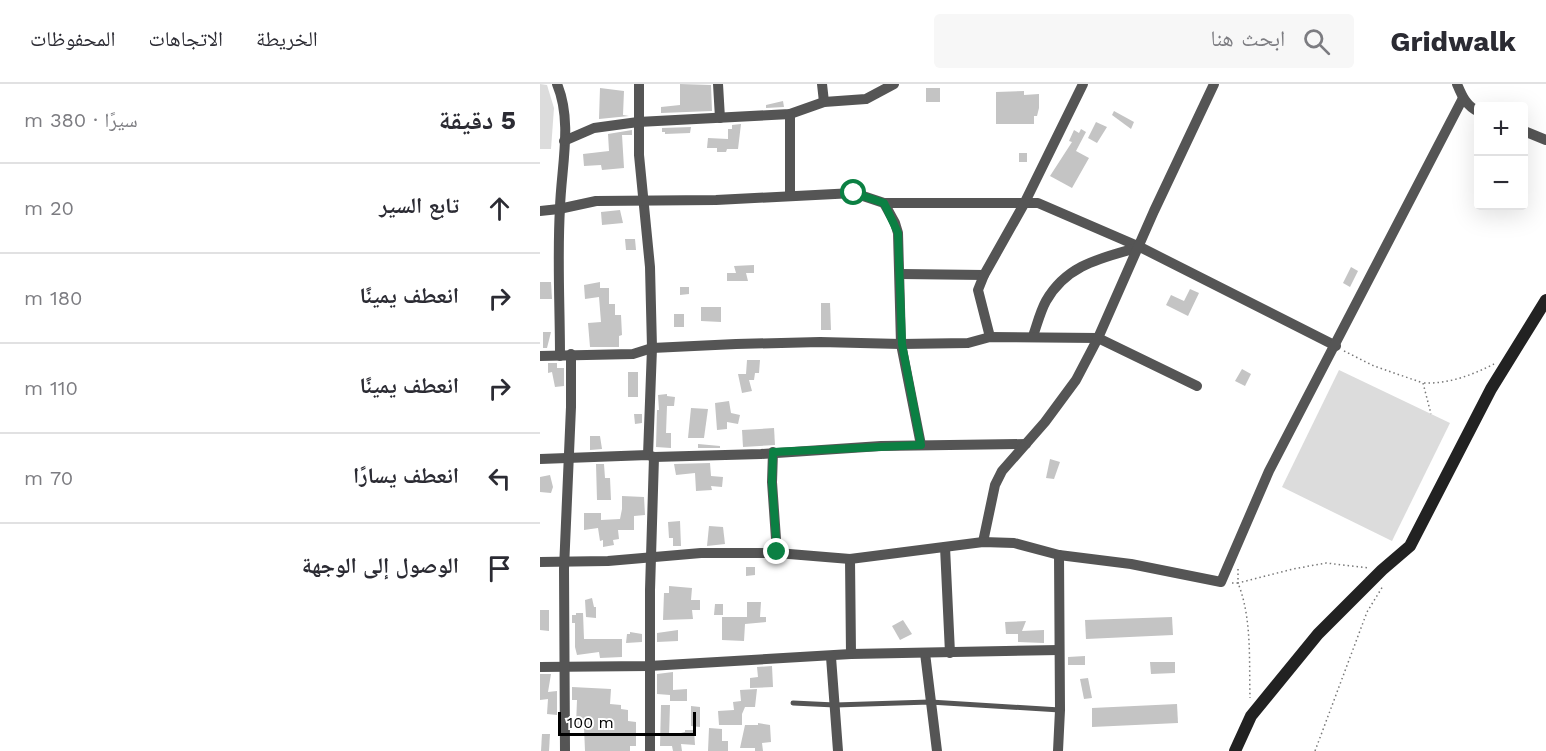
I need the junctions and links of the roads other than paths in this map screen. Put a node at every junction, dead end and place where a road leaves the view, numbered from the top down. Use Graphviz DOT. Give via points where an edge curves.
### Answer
graph roads {
  1 [pos="557,84"];
  2 [pos="639,84"];
  3 [pos="718,84"];
  4 [pos="822,84"];
  5 [pos="894,84"];
  6 [pos="1083,84"];
  7 [pos="1214,84"];
  8 [pos="1457,84"];
  9 [pos="1463,98"];
  10 [pos="824,102"];
  11 [pos="1474,110"];
  12 [pos="790,114"];
  13 [pos="720,118"];
  14 [pos="638,122"];
  15 [pos="1528,133"];
  16 [pos="1546,140"];
  17 [pos="564,141"];
  18 [pos="789,196"];
  19 [pos="643,201"];
  20 [pos="884,203"];
  21 [pos="1024,204"];
  22 [pos="560,209"];
  23 [pos="540,211"];
  24 [pos="1140,247"];
  25 [pos="901,274"];
  26 [pos="984,275"];
  27 [pos="1546,300"];
  28 [pos="1033,336"];
  29 [pos="990,337"];
  30 [pos="1098,338"];
  31 [pos="902,344"];
  32 [pos="1335,346"];
  33 [pos="652,348"];
  34 [pos="566,355"];
  35 [pos="540,356"];
  36 [pos="1197,386"];
  37 [pos="1026,444"];
  38 [pos="921,445"];
  39 [pos="773,452"];
  40 [pos="651,456"];
  41 [pos="540,459"];
  42 [pos="569,459"];
  43 [pos="982,542"];
  44 [pos="945,548"];
  45 [pos="777,552"];
  46 [pos="1059,555"];
  47 [pos="652,557"];
  48 [pos="850,559"];
  49 [pos="565,560"];
  50 [pos="540,562"];
  51 [pos="1059,650"];
  52 [pos="925,653"];
  53 [pos="950,653"];
  54 [pos="851,654"];
  55 [pos="831,657"];
  56 [pos="649,666"];
  57 [pos="540,667"];
  58 [pos="563,668"];
  59 [pos="930,702"];
  60 [pos="793,703"];
  61 [pos="835,705"];
  62 [pos="1060,710"];
  63 [pos="566,751"];
  64 [pos="650,751"];
  65 [pos="838,751"];
  66 [pos="937,751"];
  67 [pos="1058,751"];
  68 [pos="1235,751"];
  1 -- 17 [label="street" via="563,100"];
  2 -- 14 [label="street"];
  3 -- 13 [label="street"];
  4 -- 10 [label="street"];
  5 -- 10 [label="street" via="866,99"];
  6 -- 21 [label="street"];
  7 -- 24 [label="street"];
  8 -- 9 [label="street"];
  9 -- 11 [label="street"];
  9 -- 32 [label="street"];
  10 -- 12 [label="street"];
  12 -- 13 [label="street"];
  12 -- 18 [label="street"];
  13 -- 14 [label="street"];
  14 -- 17 [label="street" via="594,128"];
  14 -- 19 [label="street"];
  15 -- 16 [label="street"];
  17 -- 22 [label="street"];
  18 -- 19 [label="street"];
  18 -- 20 [label="street" via="854,193"];
  19 -- 22 [label="street" via="596,201"];
  19 -- 33 [label="street"];
  20 -- 21 [label="street"];
  20 -- 25 [label="street" via="898,233"];
  21 -- 24 [label="street" via="1038,204"];
  21 -- 26 [label="street"];
  22 -- 23 [label="street"];
  22 -- 34 [label="street"];
  24 -- 28 [label="street" via="1088,262 1061,280 1045,302"];
  24 -- 30 [label="street"];
  24 -- 32 [label="street"];
  25 -- 26 [label="street"];
  25 -- 31 [label="street"];
  26 -- 29 [label="street" via="978,290"];
  27 -- 68 [label="street" via="1491,389 1410,546 1384,576 1318,634 1251,716"];
  28 -- 29 [label="street"];
  28 -- 30 [label="street"];
  29 -- 31 [label="street" via="968,343"];
  30 -- 36 [label="street"];
  30 -- 37 [label="street" via="1076,380"];
  31 -- 33 [label="street" via="820,342"];
  31 -- 38 [label="street"];
  32 -- 46 [label="street" via="1269,471 1221,582"];
  33 -- 34 [label="street" via="633,354"];
  33 -- 40 [label="street"];
  34 -- 35 [label="street"];
  34 -- 42 [label="street"];
  37 -- 38 [label="street"];
  37 -- 43 [label="street" via="1007,462 995,485"];
  38 -- 39 [label="street"];
  39 -- 40 [label="street"];
  39 -- 45 [label="street"];
  40 -- 42 [label="street"];
  40 -- 47 [label="street"];
  41 -- 42 [label="street"];
  42 -- 49 [label="street"];
  43 -- 44 [label="street"];
  43 -- 46 [label="street" via="1014,543"];
  44 -- 48 [label="street"];
  44 -- 53 [label="street"];
  45 -- 47 [label="street"];
  45 -- 48 [label="street"];
  46 -- 51 [label="street"];
  47 -- 49 [label="street"];
  47 -- 56 [label="street"];
  48 -- 54 [label="street"];
  49 -- 50 [label="street"];
  49 -- 58 [label="street"];
  51 -- 53 [label="street"];
  51 -- 62 [label="street"];
  52 -- 53 [label="street"];
  52 -- 54 [label="street"];
  52 -- 59 [label="street"];
  54 -- 55 [label="street"];
  55 -- 56 [label="street"];
  55 -- 61 [label="street"];
  56 -- 58 [label="street"];
  56 -- 64 [label="street"];
  57 -- 58 [label="street"];
  58 -- 63 [label="street"];
  59 -- 61 [label="lane"];
  59 -- 62 [label="lane"];
  59 -- 66 [label="street"];
  60 -- 61 [label="lane"];
  61 -- 65 [label="street"];
  62 -- 67 [label="street"];
}
